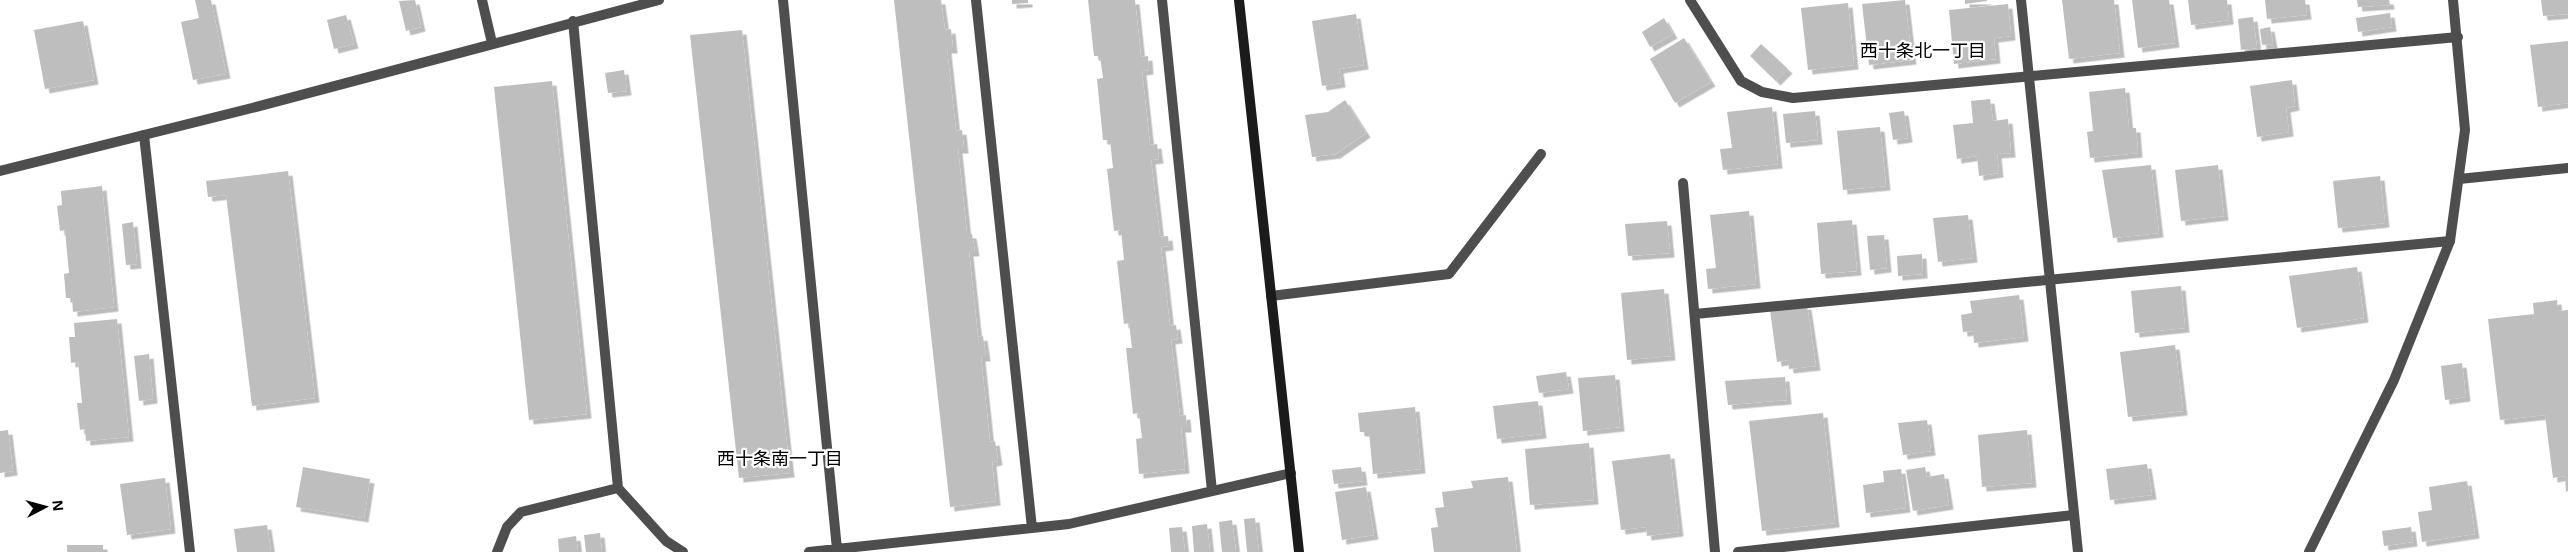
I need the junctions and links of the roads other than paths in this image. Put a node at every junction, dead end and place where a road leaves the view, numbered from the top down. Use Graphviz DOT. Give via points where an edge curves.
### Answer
graph roads {
  1 [pos="482,0"];
  2 [pos="659,0"];
  3 [pos="783,0"];
  4 [pos="976,0"];
  5 [pos="1162,0"];
  6 [pos="1239,0"];
  7 [pos="1690,0"];
  8 [pos="2021,0"];
  9 [pos="2453,0"];
  10 [pos="573,21"];
  11 [pos="2458,37"];
  12 [pos="492,43"];
  13 [pos="2029,77"];
  14 [pos="144,136"];
  15 [pos="1541,154"];
  16 [pos="2568,168"];
  17 [pos="0,170"];
  18 [pos="2459,179"];
  19 [pos="1683,183"];
  20 [pos="2450,241"];
  21 [pos="2050,279"];
  22 [pos="1272,296"];
  23 [pos="1694,314"];
  24 [pos="1291,473"];
  25 [pos="618,488"];
  26 [pos="1212,491"];
  27 [pos="2074,515"];
  28 [pos="1032,528"];
  29 [pos="838,549"];
  30 [pos="190,552"];
  31 [pos="497,552"];
  32 [pos="683,552"];
  33 [pos="809,552"];
  34 [pos="1299,552"];
  35 [pos="1715,552"];
  36 [pos="1738,552"];
  37 [pos="2078,552"];
  38 [pos="2309,552"];
  1 -- 12 [label="street"];
  2 -- 10 [label="street"];
  3 -- 29 [label="street"];
  4 -- 28 [label="street"];
  5 -- 26 [label="street"];
  6 -- 22 [label="street"];
  7 -- 13 [label="street" via="1741,81 1762,92 1793,98"];
  8 -- 13 [label="street"];
  9 -- 11 [label="street"];
  10 -- 12 [label="street"];
  10 -- 25 [label="street"];
  11 -- 13 [label="street"];
  11 -- 18 [label="street" via="2465,130"];
  12 -- 14 [label="street"];
  13 -- 21 [label="street"];
  14 -- 17 [label="street"];
  14 -- 30 [label="street"];
  15 -- 22 [label="street" via="1449,274"];
  16 -- 18 [label="street"];
  18 -- 20 [label="street"];
  19 -- 23 [label="street"];
  20 -- 21 [label="street"];
  20 -- 38 [label="street" via="2394,380"];
  21 -- 23 [label="street"];
  21 -- 27 [label="street"];
  22 -- 24 [label="street"];
  23 -- 35 [label="street"];
  24 -- 26 [label="street"];
  24 -- 34 [label="street"];
  25 -- 31 [label="street" via="521,512 507,527"];
  25 -- 32 [label="street" via="666,541"];
  26 -- 28 [label="street" via="1069,524"];
  27 -- 36 [label="street"];
  27 -- 37 [label="street"];
  28 -- 29 [label="street"];
  29 -- 33 [label="street"];
}
